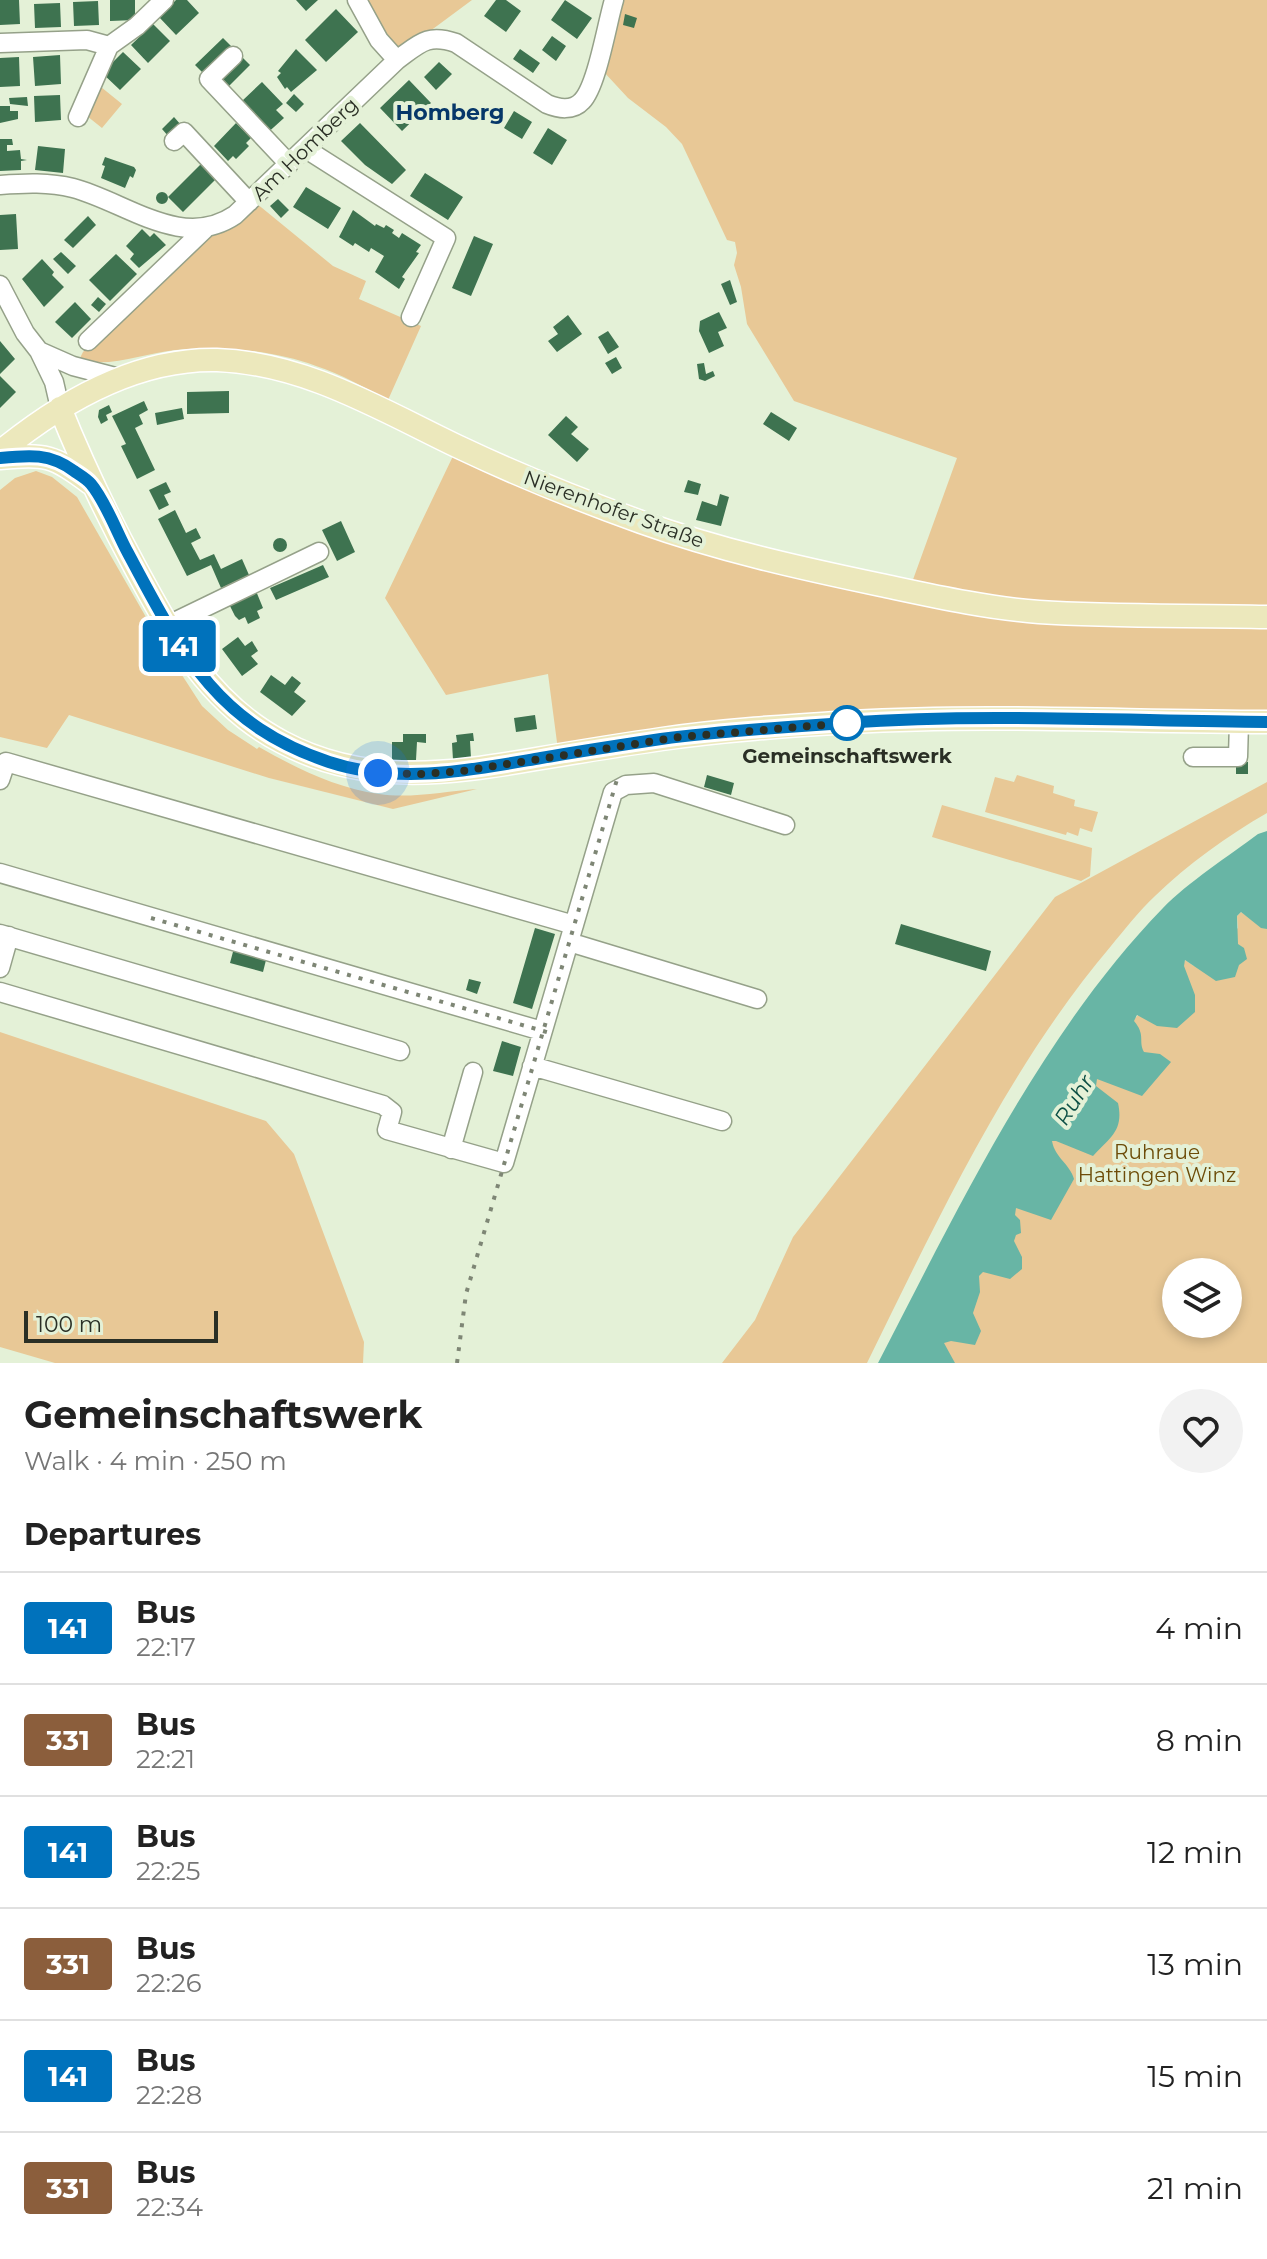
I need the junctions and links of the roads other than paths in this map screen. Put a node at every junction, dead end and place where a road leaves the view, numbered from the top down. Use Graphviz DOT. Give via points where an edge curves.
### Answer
graph roads {
  1 [pos="164,0"];
  2 [pos="357,0"];
  3 [pos="614,0"];
  4 [pos="0,43"];
  5 [pos="109,46"];
  6 [pos="233,56"];
  7 [pos="397,60"];
  8 [pos="78,117"];
  9 [pos="229,121"];
  10 [pos="174,141"];
  11 [pos="306,149"];
  12 [pos="287,166"];
  13 [pos="0,185"];
  14 [pos="249,202"];
  15 [pos="207,227"];
  16 [pos="0,285"];
  17 [pos="411,317"];
  18 [pos="88,341"];
  19 [pos="39,351"];
  20 [pos="119,378"];
  21 [pos="60,408"];
  22 [pos="0,455"];
  23 [pos="91,483"];
  24 [pos="319,552"];
  25 [pos="1267,617"];
  26 [pos="166,626"];
  27 [pos="1239,722"];
  28 [pos="1267,722"];
  29 [pos="1193,757"];
  30 [pos="0,780"];
  31 [pos="785,825"];
  32 [pos="0,873"];
  33 [pos="571,934"];
  34 [pos="4,935"];
  35 [pos="0,968"];
  36 [pos="0,992"];
  37 [pos="757,999"];
  38 [pos="542,1031"];
  39 [pos="400,1051"];
  40 [pos="532,1066"];
  41 [pos="473,1072"];
  42 [pos="722,1121"];
  43 [pos="451,1149"];
  1 -- 5 [label="street"];
  2 -- 7 [label="street"];
  3 -- 7 [label="street, Am Homberg" via="589,91 572,108 547,104 449,40 427,39"];
  4 -- 5 [label="street" via="87,40"];
  5 -- 8 [label="street"];
  6 -- 12 [label="street" via="209,79"];
  7 -- 11 [label="street, Am Homberg"];
  9 -- 12 [label="street" via="234,117"];
  10 -- 14 [label="street" via="184,132"];
  11 -- 12 [label="street, Am Homberg"];
  11 -- 17 [label="street" via="446,238"];
  12 -- 14 [label="street, Am Homberg"];
  13 -- 15 [label="street" via="65,186 165,224"];
  14 -- 15 [label="street, Am Homberg" via="229,219"];
  15 -- 18 [label="street, Am Homberg"];
  16 -- 19 [label="street"];
  19 -- 20 [label="street"];
  19 -- 21 [label="street"];
  20 -- 21 [label="main road, Nierenhofer Straße"];
  20 -- 25 [label="main road, Nierenhofer Straße" via="214,360 289,372 334,387 488,461 606,509 706,543 850,579 1040,612"];
  21 -- 22 [label="main road, Nierenhofer Straße"];
  21 -- 23 [label="main road"];
  22 -- 23 [label="main road" via="46,456"];
  23 -- 26 [label="main road"];
  24 -- 26 [label="street"];
  26 -- 27 [label="main road" via="207,683 252,724 308,755 378,773 463,771 661,739 848,722"];
  27 -- 28 [label="main road"];
  27 -- 29 [label="street" via="1238,757"];
  30 -- 33 [label="street" via="6,762"];
  31 -- 33 [label="street" via="654,783 620,786 613,792"];
  32 -- 38 [label="street"];
  33 -- 37 [label="street"];
  33 -- 38 [label="street"];
  34 -- 35 [label="street"];
  34 -- 39 [label="street"];
  36 -- 43 [label="street" via="383,1105 392,1112 387,1130"];
  38 -- 40 [label="street"];
  40 -- 42 [label="street"];
  40 -- 43 [label="street" via="504,1163"];
  41 -- 43 [label="street"];
}
